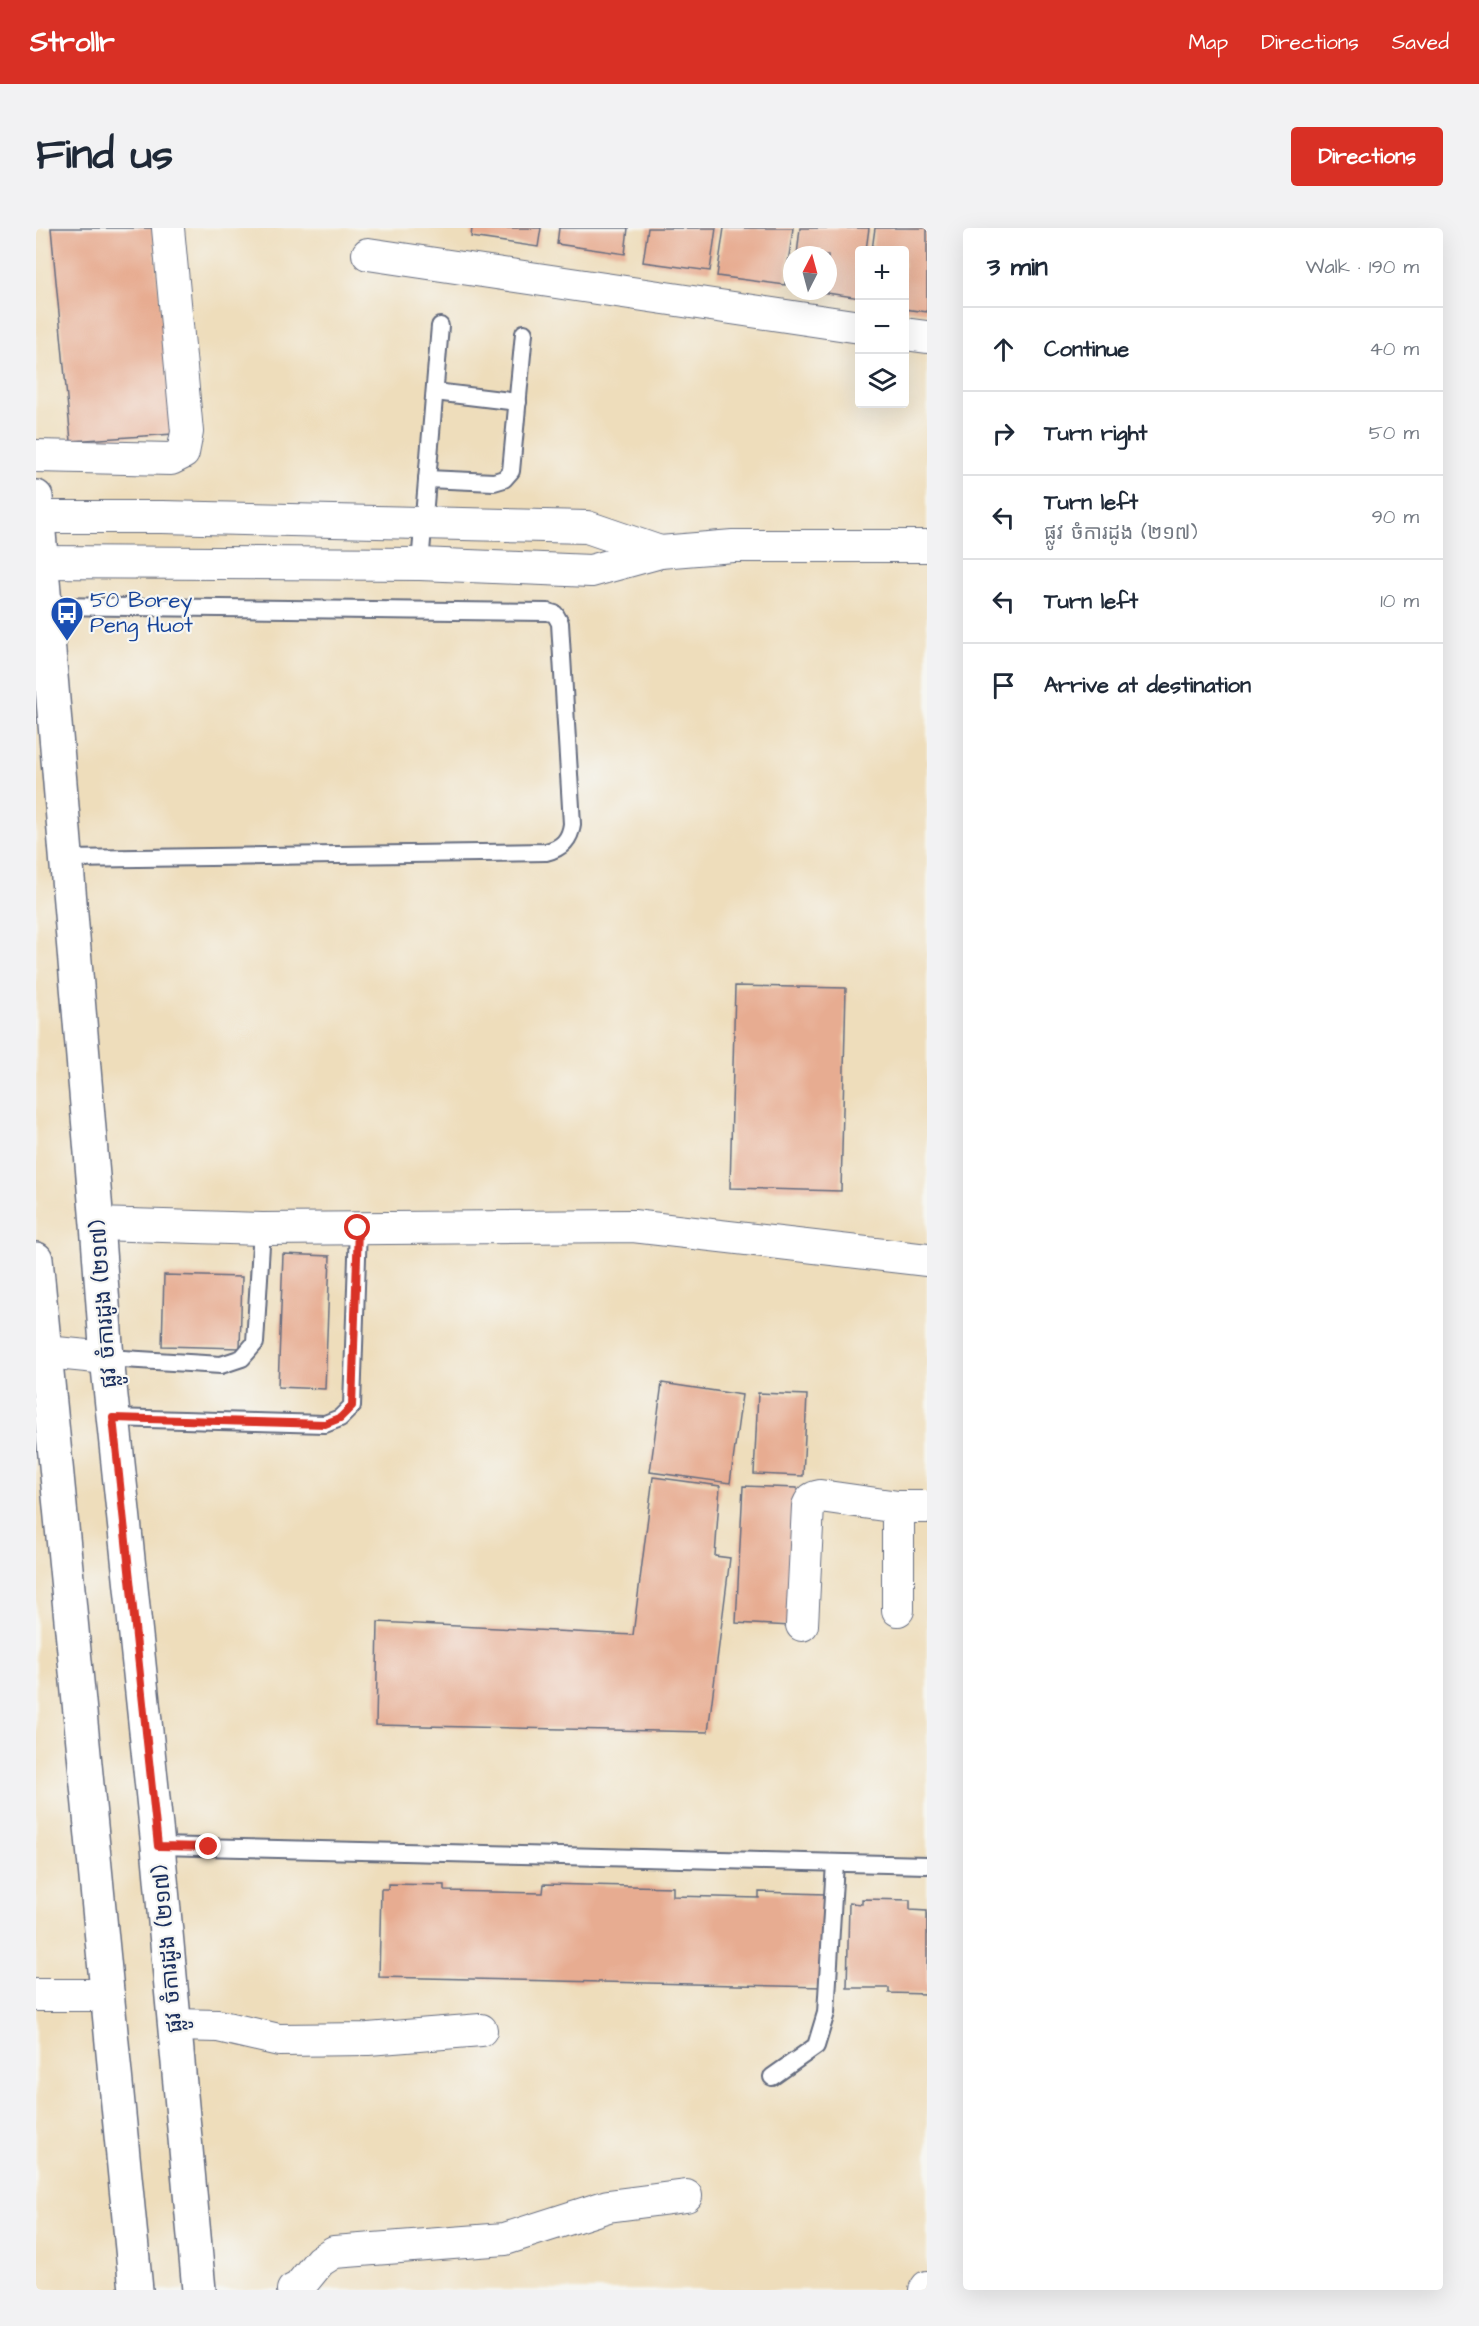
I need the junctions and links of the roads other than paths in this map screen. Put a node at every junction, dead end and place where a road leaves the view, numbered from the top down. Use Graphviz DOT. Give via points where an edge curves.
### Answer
graph roads {
  1 [pos="168,228"];
  2 [pos="368,254"];
  3 [pos="440,326"];
  4 [pos="855,326"];
  5 [pos="524,333"];
  6 [pos="909,335"];
  7 [pos="927,337"];
  8 [pos="435,392"];
  9 [pos="518,402"];
  10 [pos="36,456"];
  11 [pos="427,479"];
  12 [pos="37,510"];
  13 [pos="422,523"];
  14 [pos="927,546"];
  15 [pos="660,552"];
  16 [pos="38,562"];
  17 [pos="420,564"];
  18 [pos="44,606"];
  19 [pos="67,859"];
  20 [pos="97,1224"];
  21 [pos="358,1228"];
  22 [pos="262,1229"];
  23 [pos="36,1259"];
  24 [pos="927,1260"];
  25 [pos="40,1351"];
  26 [pos="107,1358"];
  27 [pos="113,1418"];
  28 [pos="912,1507"];
  29 [pos="898,1610"];
  30 [pos="802,1625"];
  31 [pos="158,1846"];
  32 [pos="835,1863"];
  33 [pos="927,1865"];
  34 [pos="36,1995"];
  35 [pos="108,1995"];
  36 [pos="175,2025"];
  37 [pos="481,2031"];
  38 [pos="772,2077"];
  39 [pos="686,2196"];
  40 [pos="136,2290"];
  41 [pos="199,2290"];
  42 [pos="293,2290"];
  1 -- 10 [label="street" via="187,432 183,453 171,459"];
  2 -- 4 [label="street"];
  3 -- 8 [label="lane"];
  5 -- 9 [label="lane"];
  6 -- 7 [label="street"];
  8 -- 9 [label="lane"];
  8 -- 11 [label="lane"];
  9 -- 11 [label="lane" via="511,471 504,479"];
  11 -- 13 [label="lane"];
  12 -- 13 [label="street"];
  12 -- 16 [label="main road, ផ្លូវ ចំការដូង (២១៧)"];
  13 -- 15 [label="street" via="587,527"];
  13 -- 17 [label="lane"];
  14 -- 15 [label="street" via="734,546"];
  15 -- 17 [label="street" via="591,571"];
  16 -- 17 [label="street"];
  16 -- 18 [label="main road, ផ្លូវ ចំការដូង (២១៧)"];
  18 -- 19 [label="main road, ផ្លូវ ចំការដូង (២១៧)"];
  18 -- 19 [label="lane" via="548,612 558,618 561,634 572,824 566,842 556,849"];
  19 -- 20 [label="main road, ផ្លូវ ចំការដូង (២១៧)"];
  20 -- 22 [label="street"];
  20 -- 26 [label="main road, ផ្លូវ ចំការដូង (២១៧)"];
  21 -- 22 [label="street"];
  21 -- 24 [label="street" via="633,1226"];
  21 -- 27 [label="lane" via="352,1406 340,1418 325,1424"];
  22 -- 26 [label="lane" via="255,1343 242,1358 221,1365"];
  23 -- 25 [label="main road"];
  25 -- 26 [label="street"];
  25 -- 35 [label="main road"];
  26 -- 27 [label="main road, ផ្លូវ ចំការដូង (២១៧)"];
  27 -- 31 [label="main road, ផ្លូវ ចំការដូង (២១៧)"];
  28 -- 29 [label="street"];
  28 -- 30 [label="street" via="820,1496 810,1500"];
  31 -- 32 [label="lane"];
  31 -- 36 [label="main road, ផ្លូវ ចំការដូង (២១៧)"];
  32 -- 33 [label="lane"];
  32 -- 38 [label="lane" via="826,2013 816,2046"];
  34 -- 35 [label="street"];
  35 -- 40 [label="main road"];
  36 -- 37 [label="street" via="218,2026 279,2040"];
  36 -- 41 [label="main road, ផ្លូវ ចំការដូង (២១៧)"];
  39 -- 42 [label="street" via="608,2205 505,2239 334,2252"];
}
